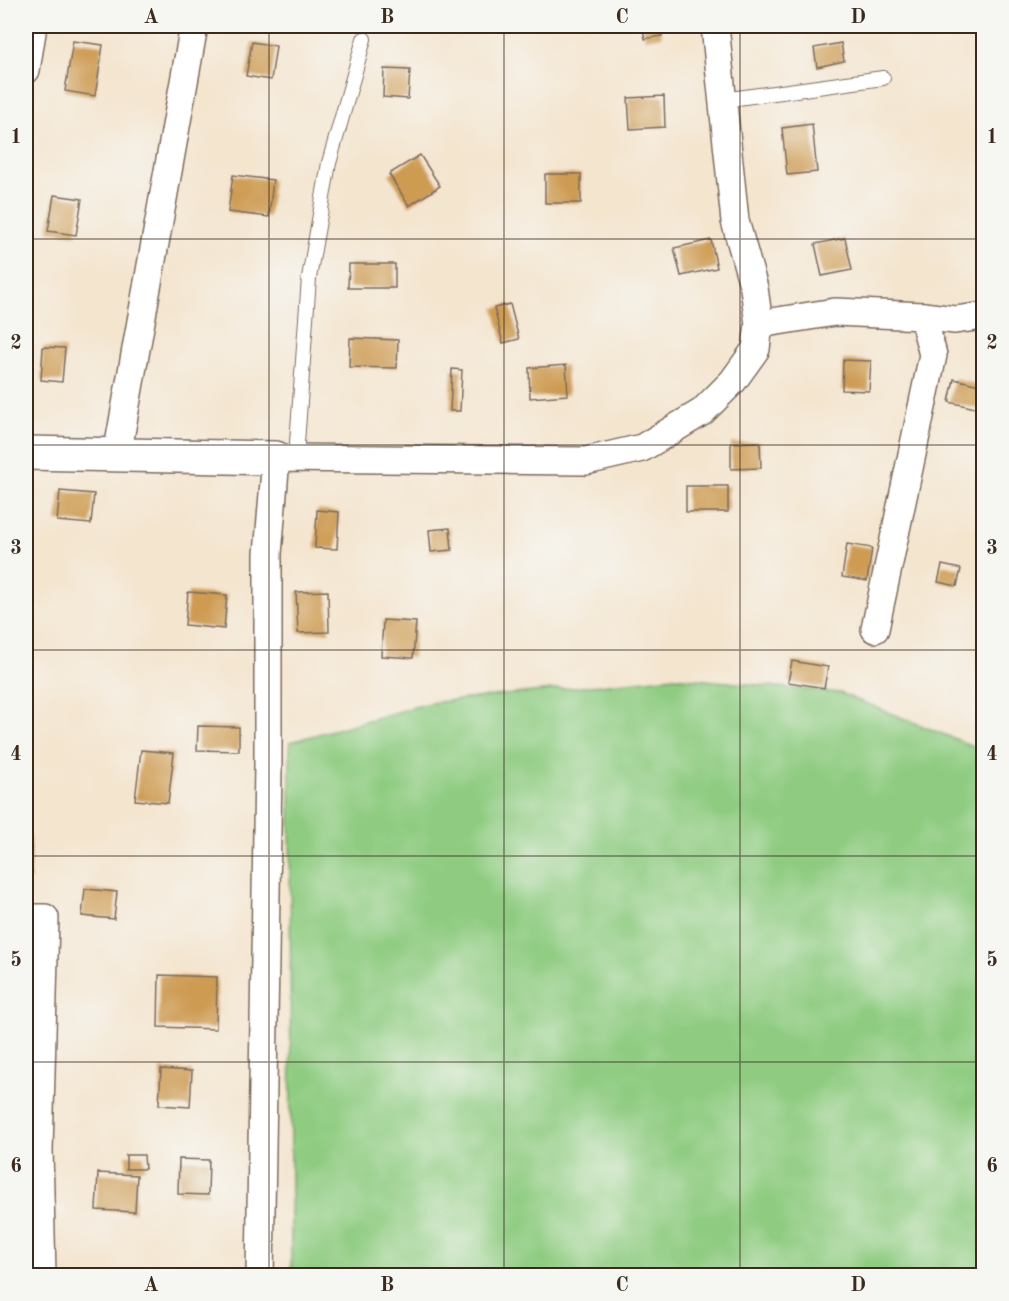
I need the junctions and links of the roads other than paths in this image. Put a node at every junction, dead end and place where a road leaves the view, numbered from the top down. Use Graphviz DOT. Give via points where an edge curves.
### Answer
graph roads {
  1 [pos="33,26"];
  2 [pos="194,26"];
  3 [pos="715,26"];
  4 [pos="364,39"];
  5 [pos="26,70"];
  6 [pos="883,78"];
  7 [pos="723,100"];
  8 [pos="923,316"];
  9 [pos="984,316"];
  10 [pos="955,320"];
  11 [pos="759,324"];
  12 [pos="984,336"];
  13 [pos="26,453"];
  14 [pos="117,455"];
  15 [pos="286,457"];
  16 [pos="875,629"];
  17 [pos="26,918"];
  18 [pos="42,1275"];
  19 [pos="260,1275"];
  1 -- 5 [label="street"];
  2 -- 14 [label="street"];
  3 -- 7 [label="street"];
  4 -- 15 [label="lane" via="329,163 309,278"];
  6 -- 7 [label="lane"];
  7 -- 11 [label="street" via="735,221 754,288"];
  8 -- 10 [label="street"];
  8 -- 11 [label="street" via="836,312"];
  8 -- 16 [label="street" via="933,355"];
  9 -- 10 [label="street"];
  10 -- 12 [label="street"];
  11 -- 15 [label="street" via="756,349 732,381 702,412 642,448 586,461"];
  13 -- 14 [label="street"];
  14 -- 15 [label="street"];
  15 -- 19 [label="street" via="268,554"];
  17 -- 18 [label="street" via="45,918 39,1150"];
}
